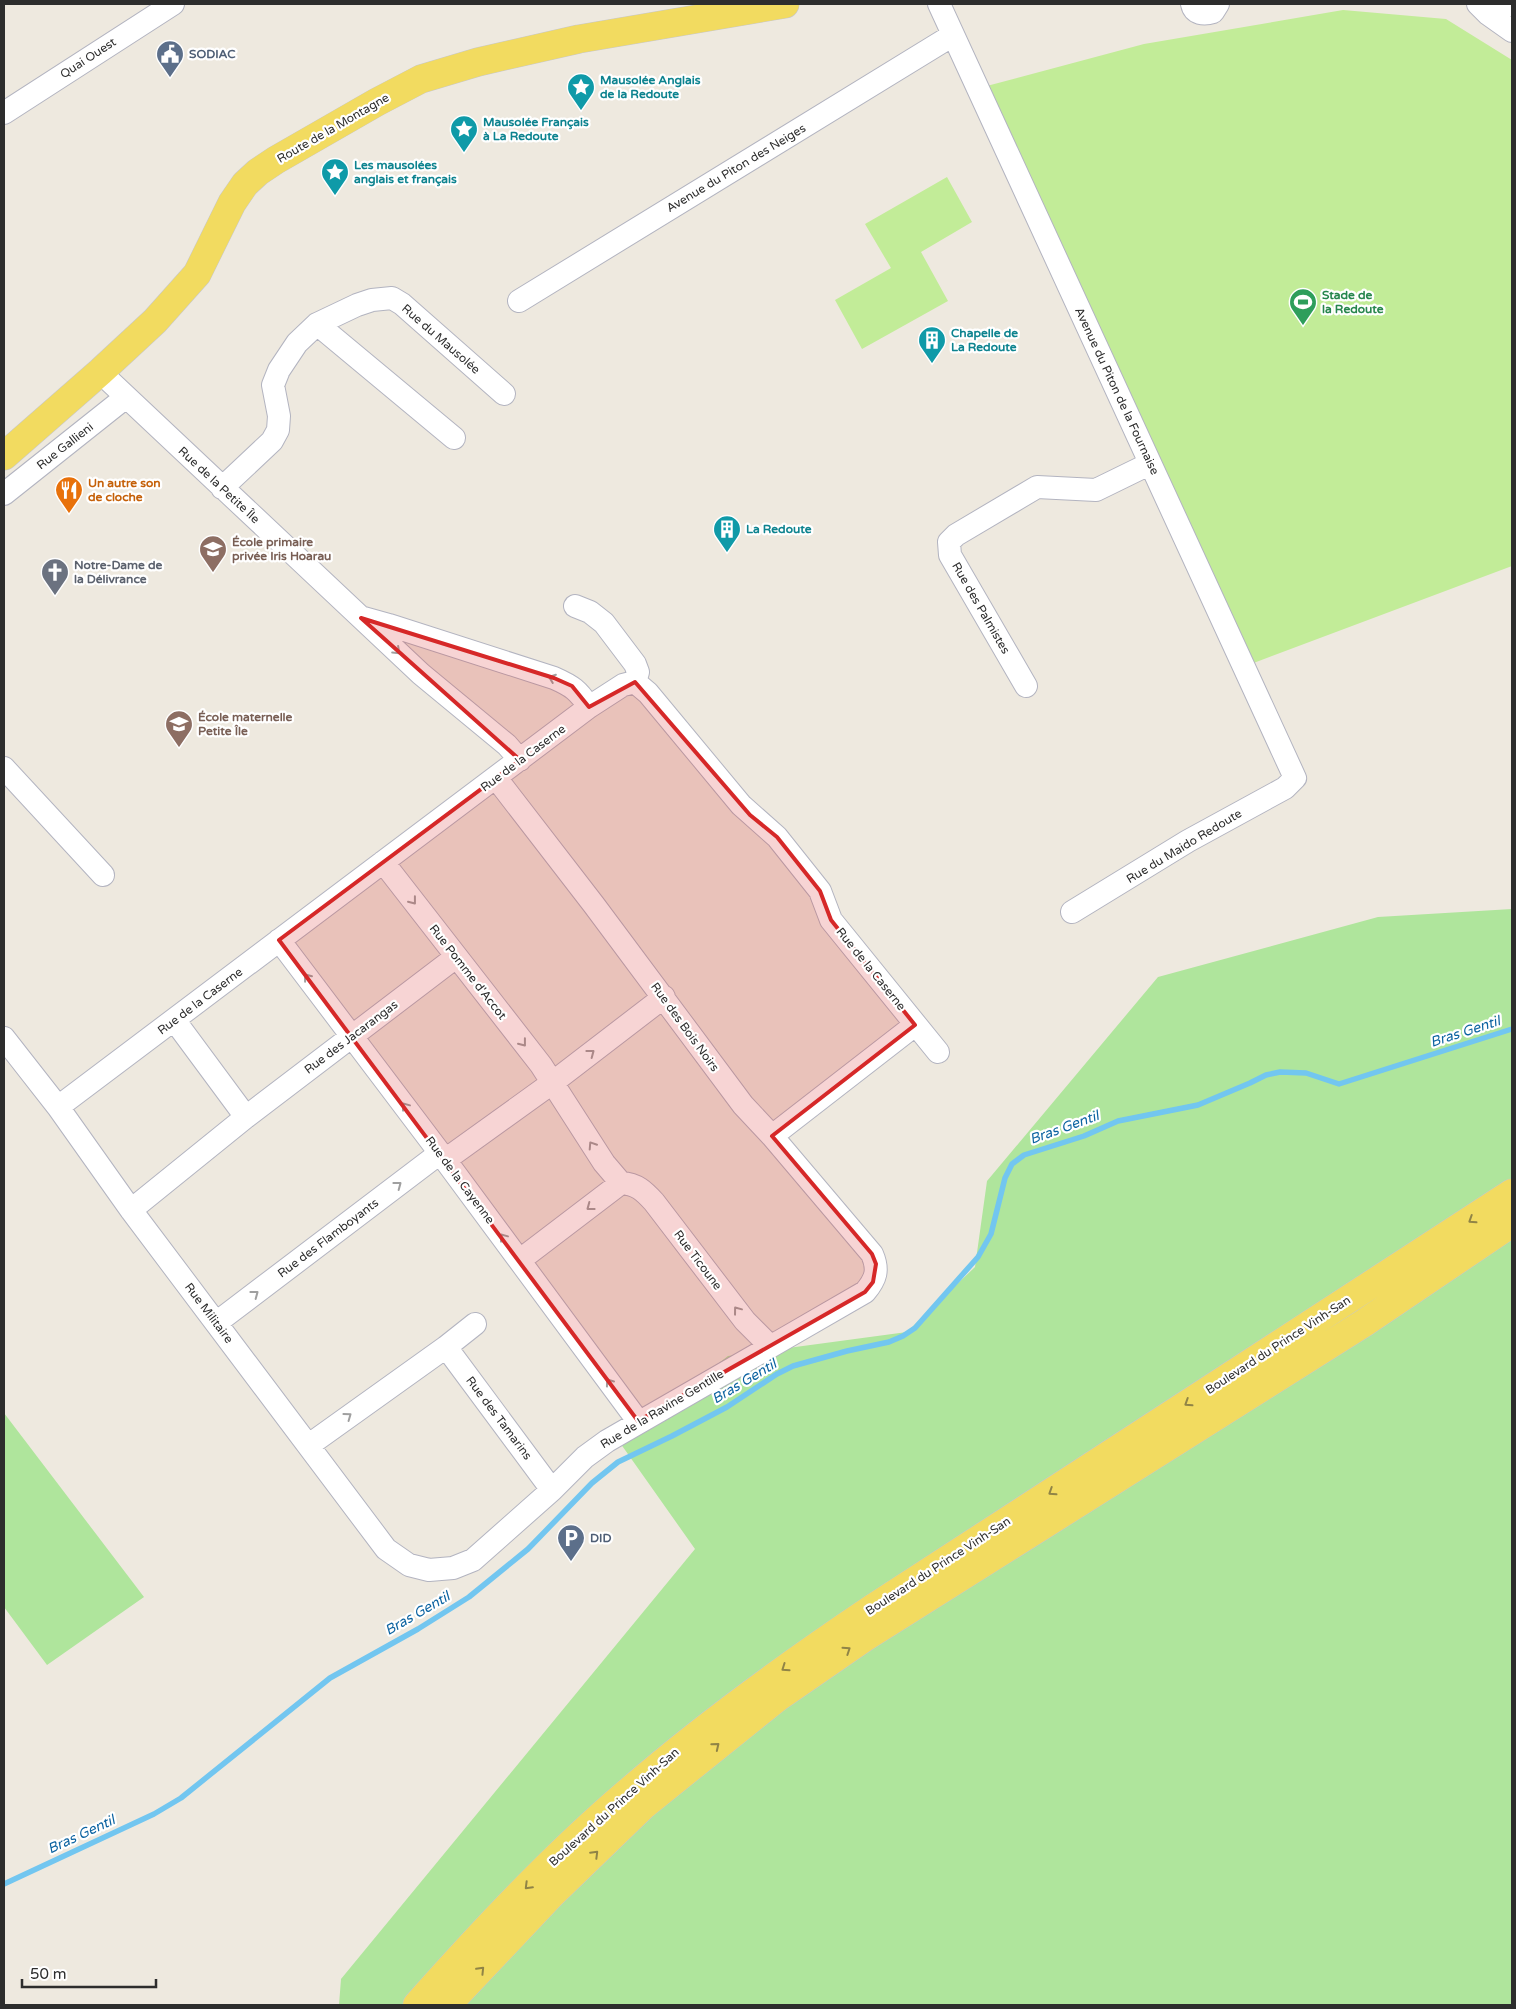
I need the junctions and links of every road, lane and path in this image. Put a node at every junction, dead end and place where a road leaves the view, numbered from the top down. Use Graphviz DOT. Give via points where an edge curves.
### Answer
graph roads {
  1 [pos="173,4"];
  2 [pos="785,4"];
  3 [pos="939,4"];
  4 [pos="1192,4"];
  5 [pos="1218,4"];
  6 [pos="1478,4"];
  7 [pos="1505,4"];
  8 [pos="1512,5"];
  9 [pos="1512,31"];
  10 [pos="953,35"];
  11 [pos="4,113"];
  12 [pos="519,301"];
  13 [pos="317,324"];
  14 [pos="100,372"];
  15 [pos="504,394"];
  16 [pos="126,397"];
  17 [pos="454,438"];
  18 [pos="4,456"];
  19 [pos="1152,468"];
  20 [pos="222,488"];
  21 [pos="4,494"];
  22 [pos="575,606"];
  23 [pos="361,618"];
  24 [pos="436,640"];
  25 [pos="422,674"];
  26 [pos="635,682"];
  27 [pos="1026,686"];
  28 [pos="589,707"];
  29 [pos="520,760"];
  30 [pos="4,768"];
  31 [pos="496,778"];
  32 [pos="1295,778"];
  33 [pos="383,862"];
  34 [pos="103,875"];
  35 [pos="1072,912"];
  36 [pos="279,940"];
  37 [pos="456,957"];
  38 [pos="664,997"];
  39 [pos="174,1021"];
  40 [pos="916,1025"];
  41 [pos="352,1035"];
  42 [pos="4,1038"];
  43 [pos="938,1052"];
  44 [pos="552,1082"];
  45 [pos="58,1107"];
  46 [pos="246,1117"];
  47 [pos="772,1136"];
  48 [pos="443,1156"];
  49 [pos="622,1183"];
  50 [pos="1512,1193"];
  51 [pos="131,1210"];
  52 [pos="1512,1223"];
  53 [pos="520,1260"];
  54 [pos="875,1270"];
  55 [pos="216,1323"];
  56 [pos="476,1324"];
  57 [pos="770,1346"];
  58 [pos="446,1347"];
  59 [pos="638,1421"];
  60 [pos="309,1445"];
  61 [pos="552,1490"];
  62 [pos="429,1570"];
  63 [pos="417,2005"];
  64 [pos="447,2005"];
  1 -- 11 [label="street, Quai Ouest"];
  2 -- 14 [label="main road, Route de la Montagne" via="579,39 487,60 421,79 376,102 276,160 245,184 232,203 197,274 155,320"];
  3 -- 10 [label="street, Avenue du Piton de la Fournaise"];
  4 -- 5 [label="street" via="1193,8 1206,14 1213,12"];
  6 -- 9 [label="street"];
  7 -- 8 [label="street"];
  10 -- 12 [label="street, Avenue du Piton des Neiges"];
  10 -- 19 [label="street, Avenue du Piton de la Fournaise"];
  13 -- 15 [label="street, Rue du Mausolée" via="356,305 392,298"];
  13 -- 17 [label="street"];
  13 -- 20 [label="street, Rue du Mausolée" via="297,343 273,385 279,416 278,430 272,441"];
  14 -- 16 [label="street, Rue de la Petite Île"];
  14 -- 18 [label="main road, Route de la Montagne"];
  16 -- 20 [label="street, Rue de la Petite Île"];
  16 -- 21 [label="street, Rue Gallieni"];
  19 -- 27 [label="street, Rue des Palmistes" via="1141,468 1096,490 1037,488 949,542 950,555"];
  19 -- 32 [label="street, Avenue du Piton de la Fournaise"];
  20 -- 23 [label="street, Rue de la Petite Île"];
  22 -- 26 [label="street" via="604,623 635,664 638,672"];
  23 -- 24 [label="street, Rue de la Petite Île"];
  23 -- 25 [label="street, Rue de la Petite Île, one-way"];
  24 -- 25 [label="street"];
  28 -- 24 [label="street, Rue de la Petite Île, one-way" via="581,694 563,682"];
  25 -- 29 [label="street, Rue de la Petite Île" via="507,745"];
  26 -- 28 [label="street, Rue de la Caserne" via="623,685"];
  26 -- 40 [label="street, Rue de la Caserne" via="648,693 741,806 776,837 820,891 831,920"];
  28 -- 29 [label="street, Rue de la Caserne"];
  29 -- 31 [label="street, Rue de la Caserne"];
  30 -- 34 [label="street"];
  31 -- 33 [label="street, Rue de la Caserne"];
  31 -- 38 [label="street, Rue des Bois Noirs"];
  32 -- 35 [label="street, Rue du Maido Redoute" via="1285,788 1188,841"];
  33 -- 36 [label="street, Rue de la Caserne"];
  33 -- 37 [label="street, Rue Pomme d'Accot, one-way"];
  36 -- 39 [label="street, Rue de la Caserne"];
  41 -- 36 [label="street, Rue de la Cayenne, one-way"];
  37 -- 41 [label="street, Rue des Jacarangas"];
  37 -- 44 [label="street, Rue Pomme d'Accot, one-way"];
  44 -- 38 [label="street, Rue des Flamboyants, one-way"];
  38 -- 47 [label="street, Rue des Bois Noirs" via="737,1098"];
  39 -- 45 [label="street, Rue de la Caserne"];
  39 -- 46 [label="street"];
  40 -- 43 [label="street, Rue de la Caserne"];
  40 -- 47 [label="street"];
  41 -- 46 [label="street, Rue des Jacarangas"];
  48 -- 41 [label="street, Rue de la Cayenne, one-way"];
  42 -- 45 [label="street, Rue Militaire"];
  44 -- 48 [label="street, Rue des Flamboyants"];
  49 -- 44 [label="street, Rue Ticoune, one-way" via="604,1163"];
  45 -- 51 [label="street, Rue Militaire"];
  46 -- 51 [label="street, Rue des Jacarangas"];
  47 -- 54 [label="street, Rue des Bois Noirs" via="872,1254"];
  53 -- 48 [label="street, Rue de la Cayenne, one-way"];
  55 -- 48 [label="street, Rue des Flamboyants, one-way"];
  49 -- 53 [label="street, one-way"];
  57 -- 49 [label="street, Rue Ticoune, one-way" via="745,1320 654,1202 641,1188"];
  50 -- 63 [label="main road, Boulevard du Prince Vinh-San, one-way" via="873,1608 774,1676 677,1751 601,1816 508,1906"];
  51 -- 55 [label="street, Rue Militaire"];
  64 -- 52 [label="main road, Boulevard du Prince Vinh-San, one-way" via="552,1894 644,1805 777,1698 864,1638 1364,1323"];
  59 -- 53 [label="street, Rue de la Cayenne, one-way"];
  54 -- 57 [label="street, Rue de la Ravine Gentille" via="873,1282 865,1292"];
  55 -- 60 [label="street, Rue Militaire"];
  56 -- 58 [label="street"];
  57 -- 59 [label="street, Rue de la Ravine Gentille"];
  60 -- 58 [label="street, one-way"];
  58 -- 61 [label="street, Rue des Tamarins"];
  59 -- 61 [label="street, Rue de la Ravine Gentille" via="585,1457"];
  60 -- 62 [label="street, Rue Militaire" via="386,1549 409,1565"];
  61 -- 62 [label="street, Rue de la Ravine Gentille" via="473,1560 453,1568"];
}
